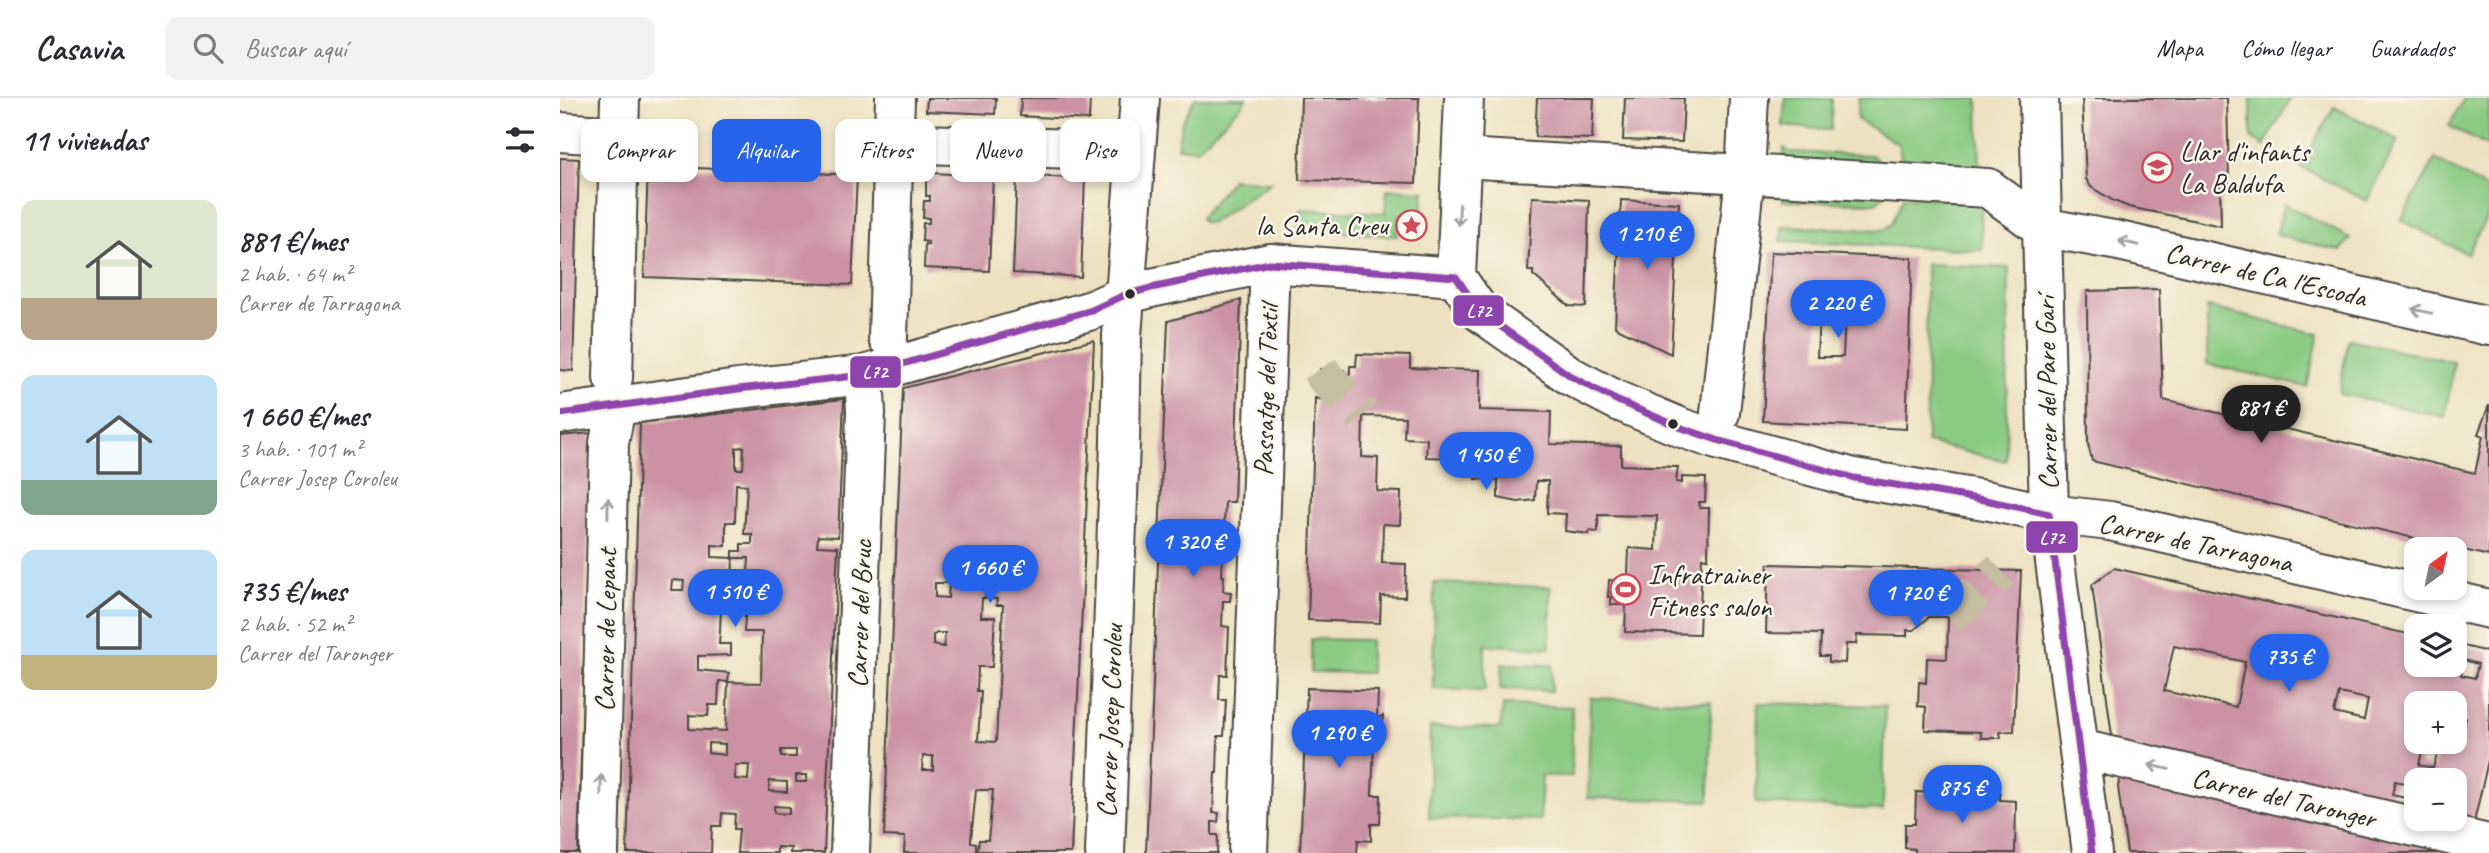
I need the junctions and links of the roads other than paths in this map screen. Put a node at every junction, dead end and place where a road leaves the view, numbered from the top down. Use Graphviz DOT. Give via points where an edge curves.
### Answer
graph roads {
  1 [pos="620,98"];
  2 [pos="895,98"];
  3 [pos="1140,98"];
  4 [pos="1464,98"];
  5 [pos="1749,98"];
  6 [pos="2039,98"];
  7 [pos="619,119"];
  8 [pos="895,119"];
  9 [pos="560,132"];
  10 [pos="581,133"];
  11 [pos="936,144"];
  12 [pos="1060,149"];
  13 [pos="1462,158"];
  14 [pos="1745,175"];
  15 [pos="617,182"];
  16 [pos="893,182"];
  17 [pos="2041,228"];
  18 [pos="1270,263"];
  19 [pos="1456,277"];
  20 [pos="1125,295"];
  21 [pos="2489,326"];
  22 [pos="888,338"];
  23 [pos="864,374"];
  24 [pos="614,392"];
  25 [pos="1720,413"];
  26 [pos="560,414"];
  27 [pos="2049,514"];
  28 [pos="2489,609"];
  29 [pos="2080,749"];
  30 [pos="2487,845"];
  31 [pos="599,853"];
  32 [pos="850,853"];
  33 [pos="1105,853"];
  34 [pos="1248,853"];
  35 [pos="2092,853"];
  1 -- 7 [label="street, Carrer de Lepant"];
  2 -- 8 [label="street"];
  3 -- 20 [label="street, Carrer Josep Coroleu"];
  4 -- 13 [label="street"];
  5 -- 14 [label="street"];
  6 -- 17 [label="street, Carrer del Pare Garí"];
  9 -- 10 [label="street"];
  11 -- 12 [label="street"];
  13 -- 14 [label="street"];
  13 -- 19 [label="street, one-way"];
  14 -- 17 [label="street" via="1988,188"];
  14 -- 25 [label="street"];
  15 -- 24 [label="street, Carrer de Lepant"];
  16 -- 22 [label="street"];
  21 -- 17 [label="street, Carrer de Ca l'Escoda, one-way" via="2119,241"];
  17 -- 27 [label="street, Carrer del Pare Garí"];
  18 -- 19 [label="street"];
  18 -- 20 [label="street"];
  18 -- 34 [label="street, Passatge del Tèxtil"];
  19 -- 27 [label="street, Carrer de Tarragona" via="1480,312 1572,377 1682,428 1854,478"];
  20 -- 23 [label="street" via="1092,310"];
  20 -- 33 [label="street, Carrer Josep Coroleu"];
  23 -- 24 [label="street" via="738,389"];
  23 -- 32 [label="street, Carrer del Bruc"];
  24 -- 26 [label="street"];
  31 -- 24 [label="street, Carrer de Lepant, one-way"];
  27 -- 28 [label="street, Carrer de Tarragona" via="2110,521"];
  27 -- 29 [label="street, Carrer del Pare Garí"];
  30 -- 29 [label="street, Carrer del Taronger, one-way"];
  29 -- 35 [label="street, Carrer del Pare Garí"];
}
